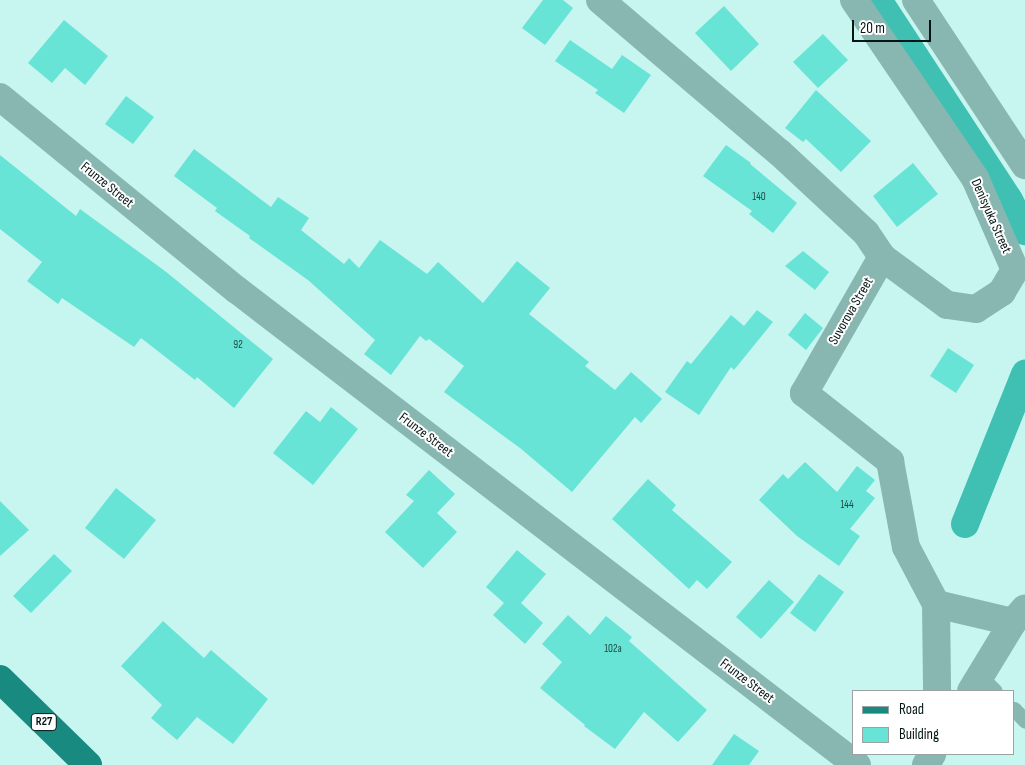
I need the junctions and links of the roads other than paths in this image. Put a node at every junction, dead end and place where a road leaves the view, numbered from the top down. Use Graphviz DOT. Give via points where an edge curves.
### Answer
graph roads {
  1 [pos="600,0"];
  2 [pos="854,0"];
  3 [pos="916,0"];
  4 [pos="0,97"];
  5 [pos="1025,165"];
  6 [pos="882,257"];
  7 [pos="936,604"];
  8 [pos="1019,615"];
  9 [pos="0,679"];
  10 [pos="982,686"];
  11 [pos="937,690"];
  12 [pos="1015,711"];
  13 [pos="1025,720"];
  14 [pos="88,765"];
  15 [pos="857,765"];
  1 -- 6 [label="street" via="780,153 866,233"];
  2 -- 6 [label="street, Denisyuka Street" via="975,178 1015,270 1002,292 976,309 946,306"];
  3 -- 5 [label="street"];
  4 -- 15 [label="street, Frunze Street" via="237,290"];
  6 -- 7 [label="street, Suvorova Street" via="804,393 890,461 906,547"];
  7 -- 8 [label="street"];
  7 -- 11 [label="street, Suvorova Street"];
  8 -- 10 [label="street"];
  9 -- 14 [label="main road, R27"];
  12 -- 13 [label="lane"];
}
